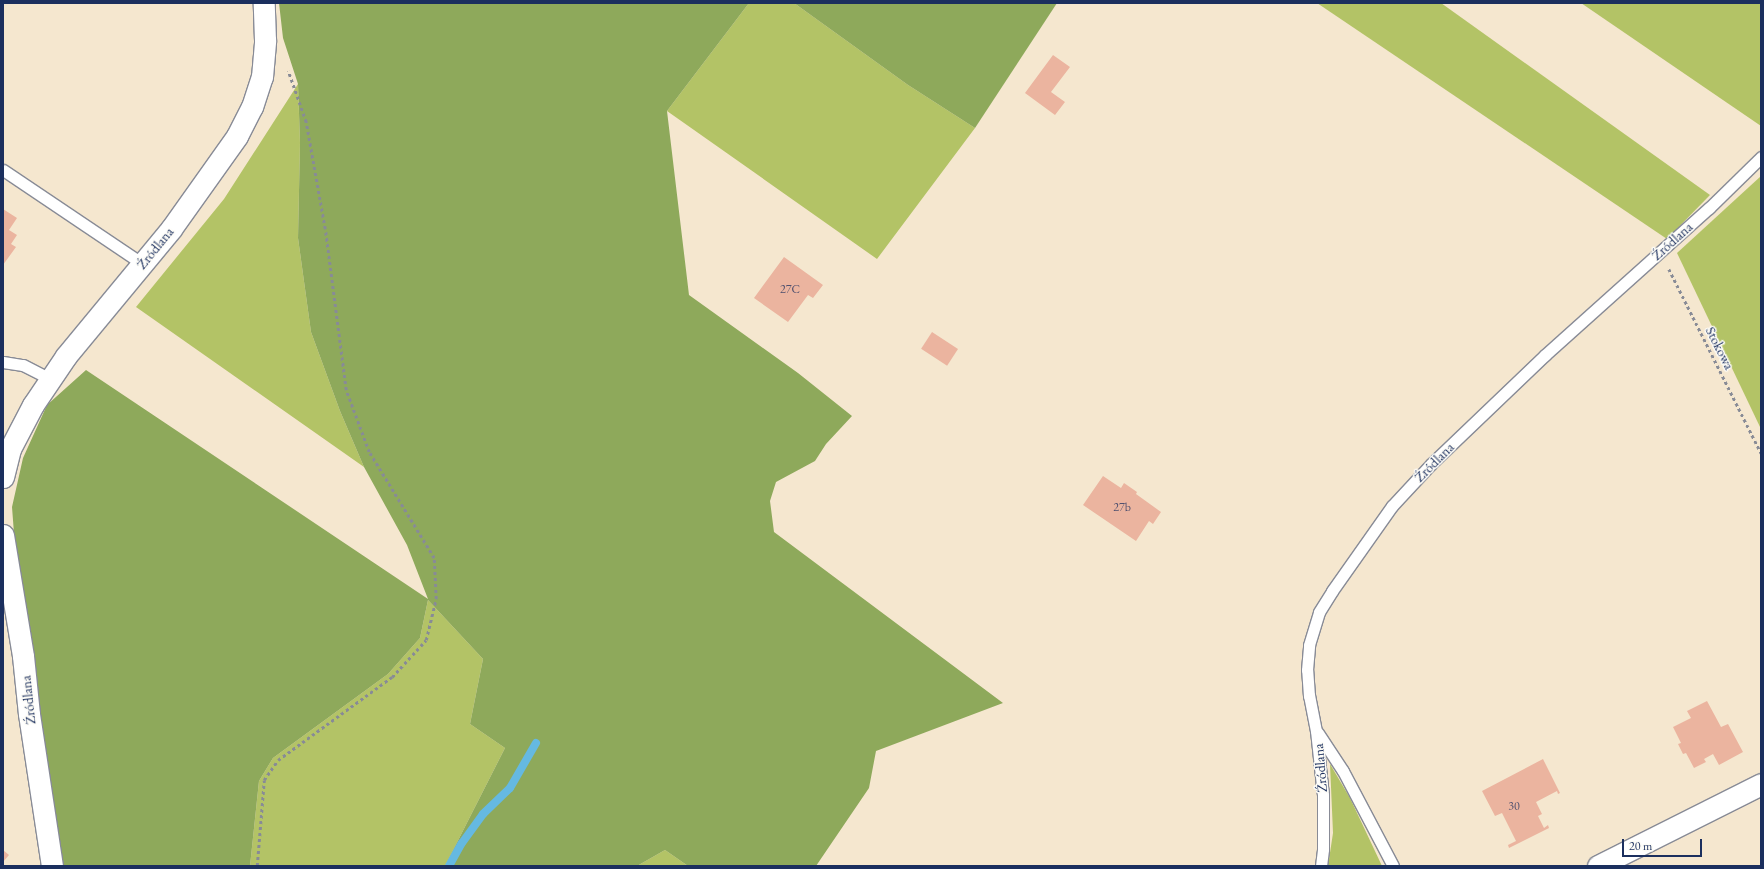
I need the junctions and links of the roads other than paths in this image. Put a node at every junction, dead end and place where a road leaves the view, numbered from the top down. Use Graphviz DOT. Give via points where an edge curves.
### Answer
graph roads {
  1 [pos="264,3"];
  2 [pos="1761,157"];
  3 [pos="3,170"];
  4 [pos="143,264"];
  5 [pos="3,362"];
  6 [pos="51,379"];
  7 [pos="3,477"];
  8 [pos="3,535"];
  9 [pos="1316,731"];
  10 [pos="1761,784"];
  11 [pos="52,866"];
  12 [pos="1321,866"];
  13 [pos="1394,866"];
  14 [pos="1598,866"];
  1 -- 4 [label="street, Źródlana" via="262,77 252,107 237,136"];
  2 -- 9 [label="lane, Źródlana" via="1546,355 1431,464 1392,506 1319,612 1309,645 1307,670"];
  3 -- 4 [label="lane"];
  4 -- 6 [label="street, Źródlana" via="66,356"];
  5 -- 6 [label="lane" via="23,365"];
  6 -- 7 [label="street, Źródlana" via="33,405 10,449"];
  8 -- 11 [label="street, Źródlana" via="23,656"];
  9 -- 12 [label="lane, Źródlana" via="1323,795"];
  9 -- 13 [label="lane" via="1343,771"];
  10 -- 14 [label="street"];
}
